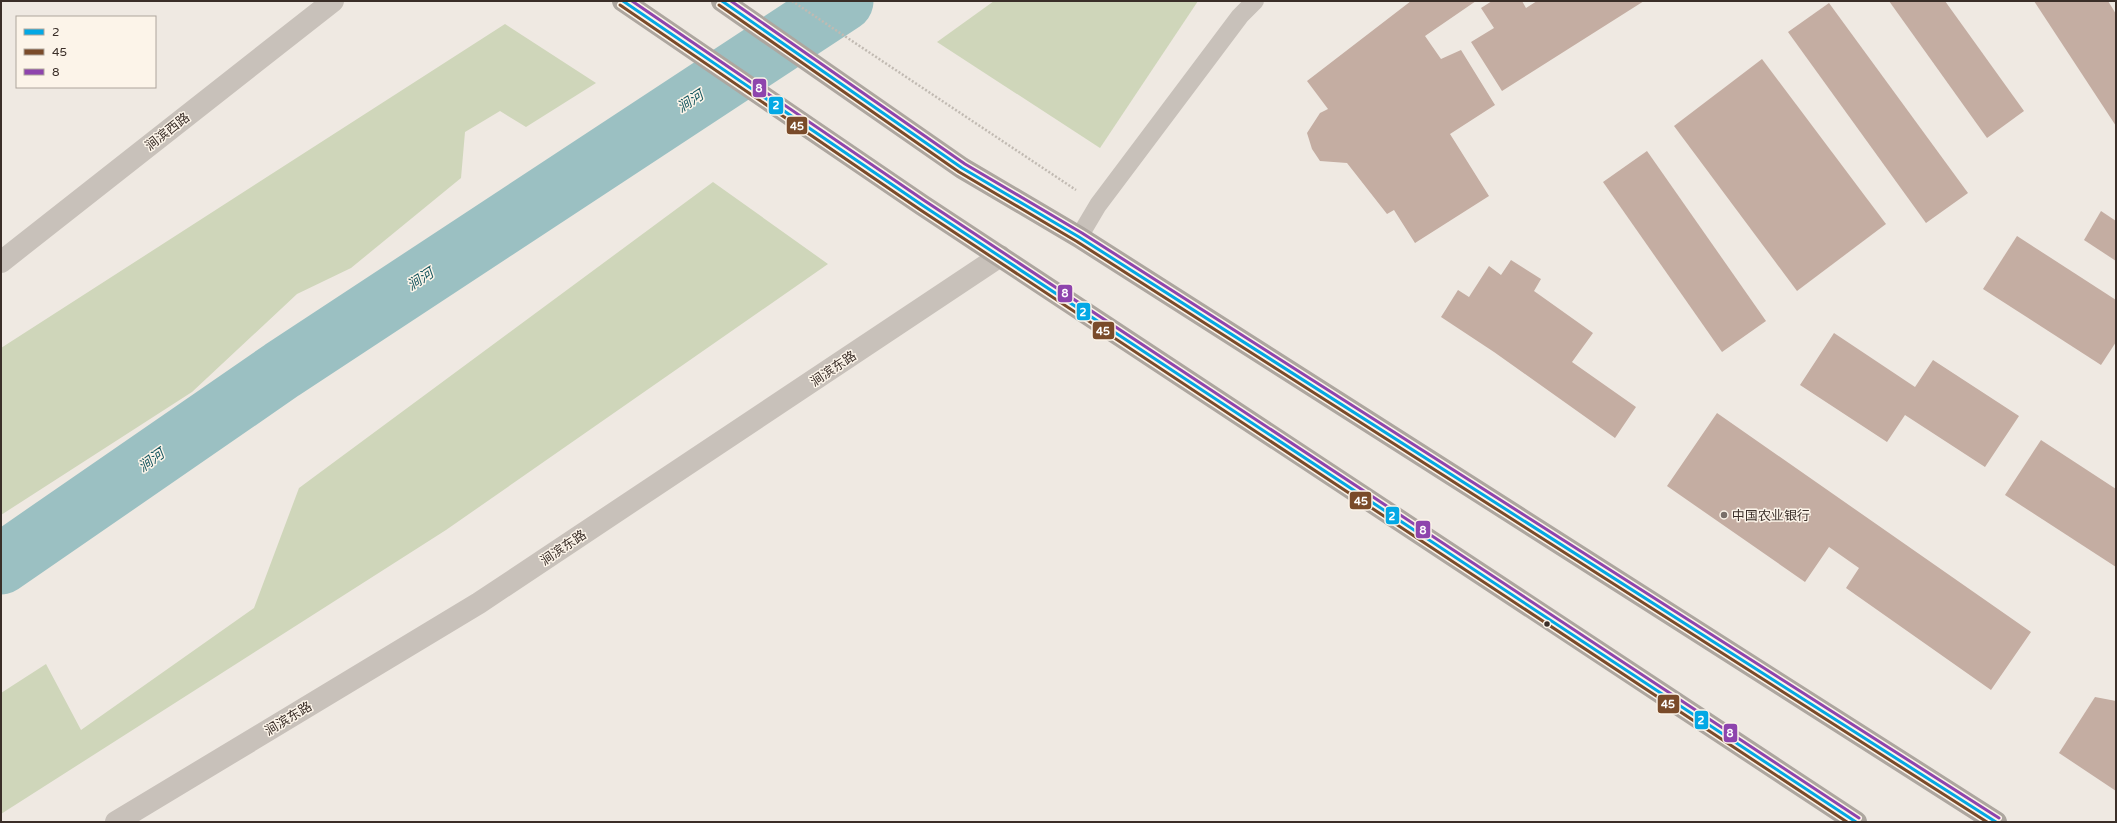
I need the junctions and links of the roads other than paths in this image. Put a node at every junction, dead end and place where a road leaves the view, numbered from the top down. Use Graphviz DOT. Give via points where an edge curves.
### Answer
graph roads {
  1 [pos="332,1"];
  2 [pos="623,1"];
  3 [pos="722,1"];
  4 [pos="1255,1"];
  5 [pos="1079,238"];
  6 [pos="1000,256"];
  7 [pos="1,262"];
  8 [pos="116,822"];
  9 [pos="1856,822"];
  10 [pos="1996,822"];
  1 -- 7 [label="street, 涧滨西路"];
  2 -- 6 [label="main road" via="922,206"];
  3 -- 5 [label="main road" via="962,168"];
  4 -- 5 [label="lane" via="1240,16 1098,205"];
  5 -- 10 [label="main road"];
  6 -- 8 [label="street, 涧滨东路" via="479,603"];
  6 -- 9 [label="main road"];
}
